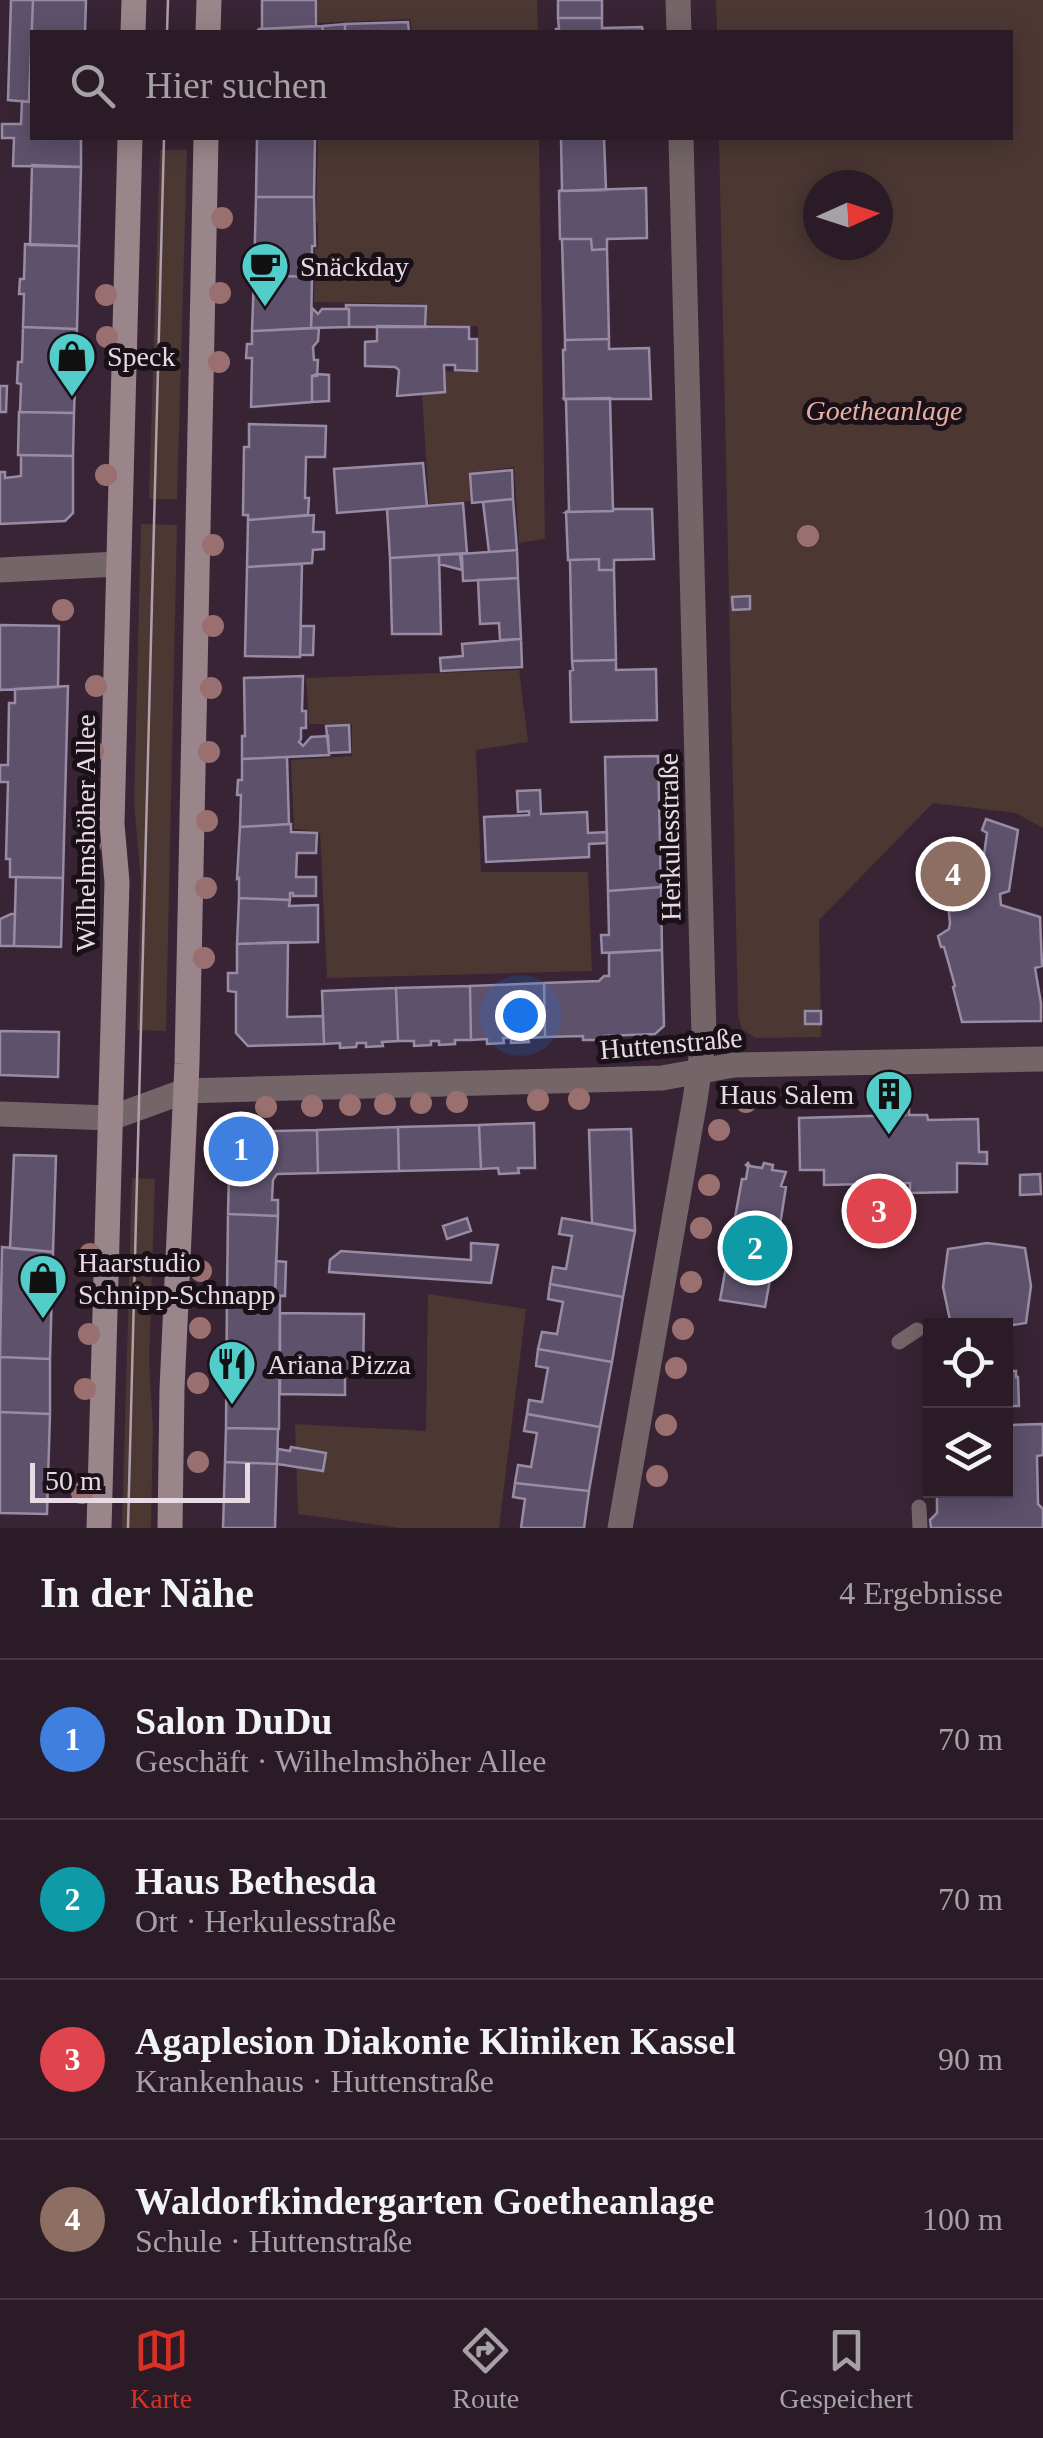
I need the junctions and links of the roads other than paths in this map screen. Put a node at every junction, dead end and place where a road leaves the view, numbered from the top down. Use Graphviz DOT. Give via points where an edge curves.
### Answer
graph roads {
  1 [pos="134,0"];
  2 [pos="209,0"];
  3 [pos="678,0"];
  4 [pos="133,30"];
  5 [pos="208,30"];
  6 [pos="679,30"];
  7 [pos="130,140"];
  8 [pos="206,140"];
  9 [pos="681,140"];
  10 [pos="118,564"];
  11 [pos="0,570"];
  12 [pos="1043,1060"];
  13 [pos="699,1072"];
  14 [pos="186,1092"];
  15 [pos="0,1114"];
  16 [pos="111,1118"];
  17 [pos="917,1330"];
  18 [pos="898,1342"];
  19 [pos="920,1507"];
  20 [pos="99,1528"];
  21 [pos="170,1528"];
  22 [pos="620,1528"];
  23 [pos="920,1528"];
  1 -- 4 [label="main road"];
  2 -- 5 [label="main road"];
  3 -- 6 [label="street"];
  7 -- 10 [label="main road, Wilhelmshöher Allee"];
  8 -- 14 [label="main road"];
  9 -- 13 [label="street, Herkulesstraße" via="704,1036"];
  10 -- 11 [label="street"];
  10 -- 16 [label="main road, Wilhelmshöher Allee"];
  12 -- 13 [label="street, Huttenstraße" via="734,1065"];
  13 -- 14 [label="street, Huttenstraße"];
  13 -- 22 [label="street, Herkulesstraße"];
  14 -- 16 [label="street, Huttenstraße"];
  14 -- 21 [label="main road"];
  15 -- 16 [label="street"];
  16 -- 20 [label="main road, Wilhelmshöher Allee"];
  17 -- 18 [label="lane"];
  19 -- 23 [label="lane"];
}
